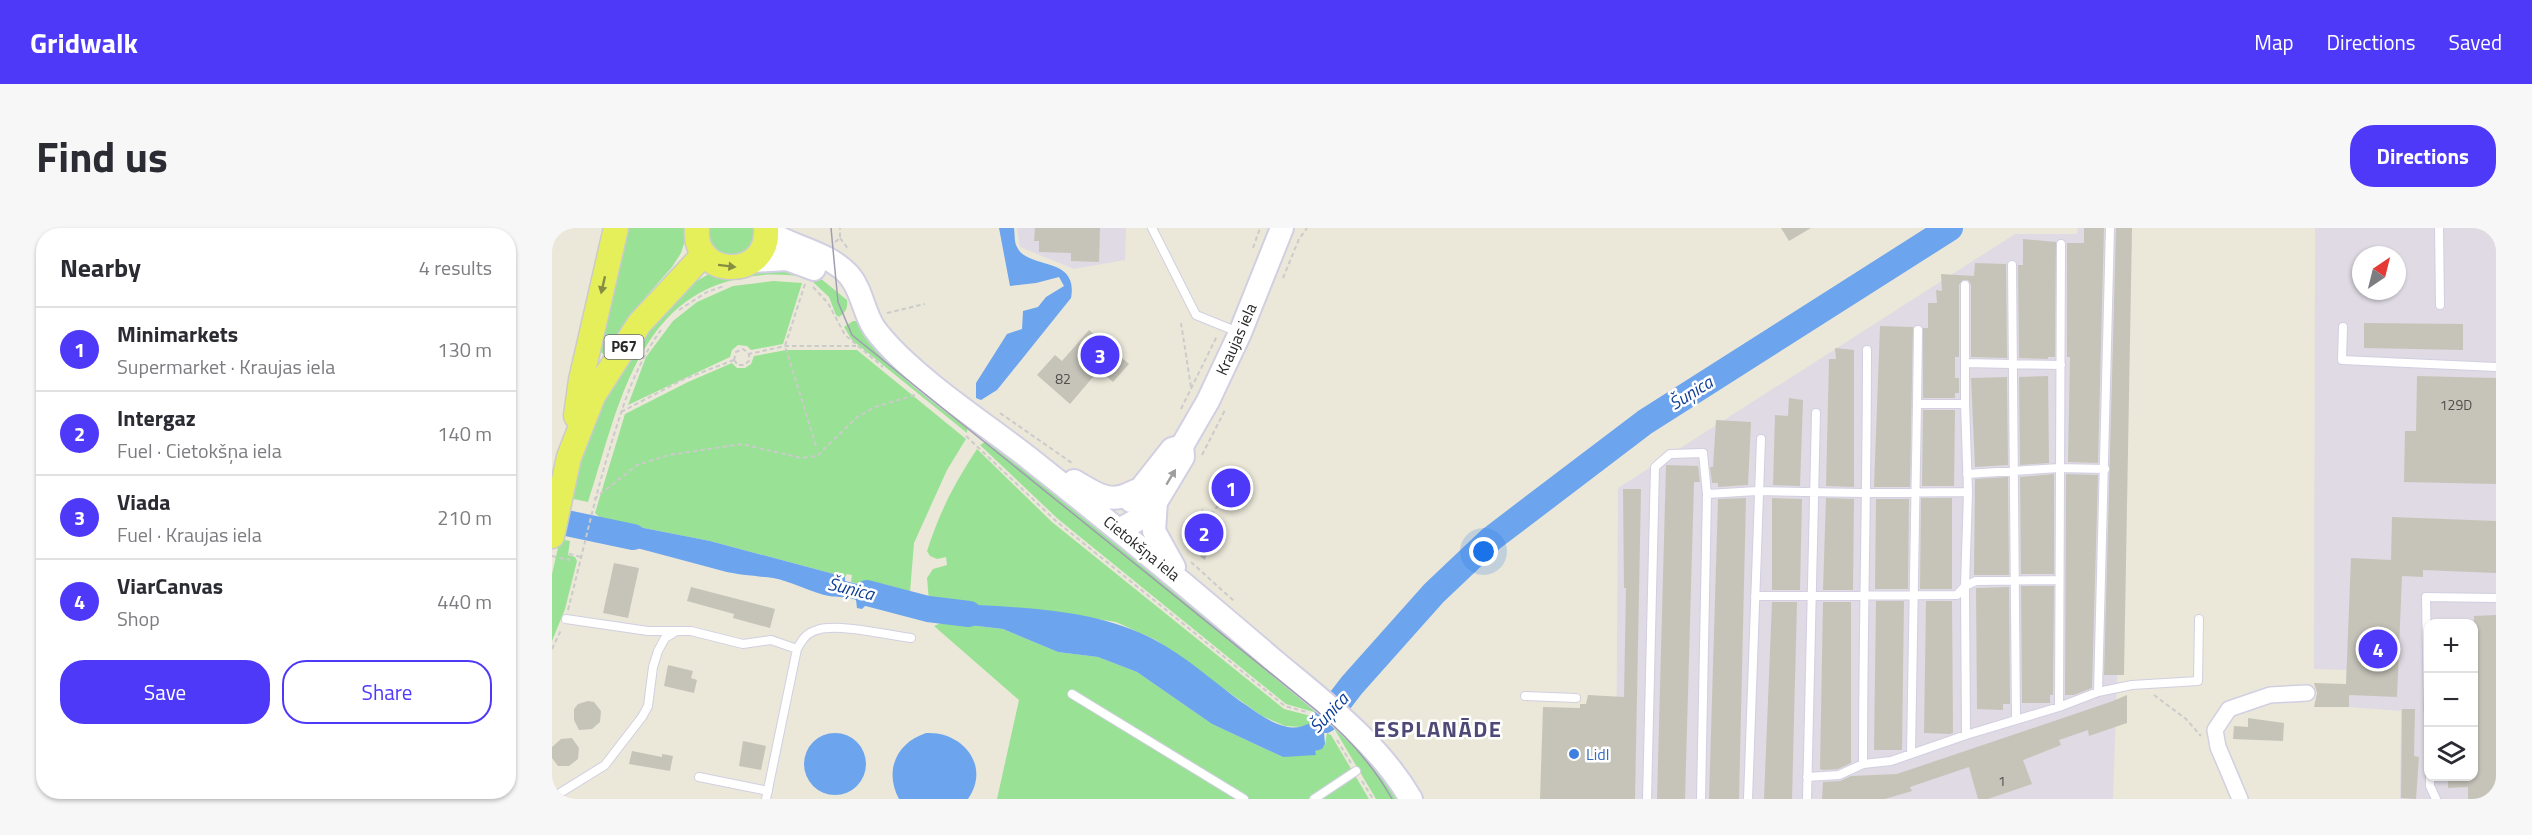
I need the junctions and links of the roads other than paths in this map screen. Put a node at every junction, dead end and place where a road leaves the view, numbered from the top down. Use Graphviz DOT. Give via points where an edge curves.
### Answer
graph roads {
  1 [pos="616,228"];
  2 [pos="697,228"];
  3 [pos="1152,228"];
  4 [pos="1282,228"];
  5 [pos="2110,228"];
  6 [pos="2439,228"];
  7 [pos="766,229"];
  8 [pos="2061,244"];
  9 [pos="704,254"];
  10 [pos="753,261"];
  11 [pos="2012,265"];
  12 [pos="1965,285"];
  13 [pos="2440,305"];
  14 [pos="874,312"];
  15 [pos="2343,327"];
  16 [pos="1232,330"];
  17 [pos="1917,330"];
  18 [pos="1867,350"];
  19 [pos="1965,363"];
  20 [pos="2013,364"];
  21 [pos="2061,365"];
  22 [pos="2496,367"];
  23 [pos="1917,404"];
  24 [pos="1965,404"];
  25 [pos="1816,413"];
  26 [pos="1761,439"];
  27 [pos="569,457"];
  28 [pos="1026,457"];
  29 [pos="2059,468"];
  30 [pos="2105,469"];
  31 [pos="2013,472"];
  32 [pos="1967,474"];
  33 [pos="1757,491"];
  34 [pos="1814,492"];
  35 [pos="1916,492"];
  36 [pos="1968,492"];
  37 [pos="1867,493"];
  38 [pos="1707,494"];
  39 [pos="1147,496"];
  40 [pos="1119,531"];
  41 [pos="553,533"];
  42 [pos="1186,570"];
  43 [pos="2059,580"];
  44 [pos="2014,581"];
  45 [pos="1965,586"];
  46 [pos="1755,596"];
  47 [pos="1812,596"];
  48 [pos="1863,596"];
  49 [pos="1914,597"];
  50 [pos="2496,598"];
  51 [pos="566,619"];
  52 [pos="2199,619"];
  53 [pos="675,631"];
  54 [pos="911,638"];
  55 [pos="797,649"];
  56 [pos="2427,673"];
  57 [pos="2098,692"];
  58 [pos="2307,693"];
  59 [pos="1072,694"];
  60 [pos="1525,696"];
  61 [pos="1576,698"];
  62 [pos="2059,707"];
  63 [pos="2016,719"];
  64 [pos="1966,735"];
  65 [pos="1911,752"];
  66 [pos="1863,764"];
  67 [pos="1356,771"];
  68 [pos="699,777"];
  69 [pos="1808,777"];
  70 [pos="2430,781"];
  71 [pos="767,795"];
  72 [pos="552,798"];
  73 [pos="1244,799"];
  74 [pos="1314,799"];
  75 [pos="1411,799"];
  76 [pos="1647,799"];
  77 [pos="1701,799"];
  78 [pos="1748,799"];
  79 [pos="1807,799"];
  80 [pos="2240,799"];
  81 [pos="2436,799"];
  1 -- 27 [label="main road, one-way" via="581,380"];
  2 -- 9 [label="main road" via="697,240"];
  3 -- 16 [label="lane" via="1196,315"];
  4 -- 16 [label="street, Kraujas iela"];
  5 -- 30 [label="lane"];
  6 -- 13 [label="lane"];
  7 -- 10 [label="main road" via="764,246"];
  7 -- 14 [label="street, Cietokšņa iela" via="849,275"];
  8 -- 21 [label="lane"];
  9 -- 10 [label="main road, one-way" via="727,268"];
  9 -- 27 [label="main road, P67" via="639,324 593,396"];
  10 -- 14 [label="street, Cietokšņa iela" via="787,259 810,267"];
  11 -- 20 [label="lane"];
  12 -- 19 [label="lane"];
  14 -- 28 [label="street, Cietokšņa iela" via="874,327 895,353"];
  15 -- 22 [label="lane" via="2342,360"];
  16 -- 39 [label="street, Kraujas iela" via="1190,454 1172,449"];
  17 -- 23 [label="lane"];
  18 -- 37 [label="lane"];
  19 -- 20 [label="lane"];
  19 -- 24 [label="lane"];
  20 -- 21 [label="lane"];
  20 -- 31 [label="lane"];
  21 -- 29 [label="lane"];
  23 -- 24 [label="lane"];
  23 -- 35 [label="lane"];
  24 -- 32 [label="lane"];
  25 -- 34 [label="lane"];
  26 -- 33 [label="lane"];
  27 -- 41 [label="main road, P67"];
  28 -- 39 [label="street" via="1098,494"];
  28 -- 40 [label="street, Cietokšņa iela"];
  29 -- 30 [label="lane"];
  29 -- 31 [label="lane"];
  29 -- 43 [label="lane"];
  30 -- 57 [label="lane"];
  31 -- 32 [label="lane"];
  31 -- 44 [label="lane"];
  32 -- 36 [label="lane"];
  33 -- 34 [label="lane"];
  33 -- 38 [label="lane"];
  33 -- 46 [label="lane"];
  34 -- 37 [label="lane"];
  34 -- 47 [label="lane"];
  35 -- 36 [label="lane"];
  35 -- 37 [label="lane"];
  35 -- 49 [label="lane"];
  36 -- 45 [label="lane"];
  37 -- 48 [label="lane"];
  38 -- 76 [label="lane" via="1703,453 1670,454 1655,467"];
  38 -- 77 [label="lane"];
  39 -- 40 [label="street, Kraujas iela" via="1124,513"];
  39 -- 42 [label="street" via="1154,531"];
  40 -- 42 [label="street, Cietokšņa iela"];
  42 -- 75 [label="street, Cietokšņa iela" via="1317,708 1343,720 1384,760"];
  43 -- 44 [label="lane"];
  43 -- 62 [label="lane"];
  44 -- 45 [label="lane" via="1976,580"];
  44 -- 63 [label="lane"];
  45 -- 49 [label="lane" via="1957,595"];
  45 -- 64 [label="lane"];
  46 -- 47 [label="lane"];
  46 -- 78 [label="lane"];
  47 -- 48 [label="lane"];
  47 -- 69 [label="lane"];
  48 -- 49 [label="lane"];
  48 -- 66 [label="lane"];
  49 -- 65 [label="lane"];
  50 -- 56 [label="lane" via="2426,597"];
  51 -- 53 [label="lane"];
  52 -- 57 [label="lane" via="2198,681 2140,684"];
  53 -- 55 [label="lane" via="691,631 742,644 771,640"];
  53 -- 72 [label="lane" via="665,638 658,651 648,706 642,717 605,765"];
  54 -- 55 [label="lane" via="832,627 815,630 803,638"];
  55 -- 71 [label="lane"];
  57 -- 62 [label="lane"];
  58 -- 80 [label="street" via="2270,695 2229,709 2215,730"];
  59 -- 73 [label="lane"];
  60 -- 61 [label="lane"];
  62 -- 63 [label="lane"];
  63 -- 64 [label="lane"];
  64 -- 65 [label="lane"];
  65 -- 66 [label="lane" via="1891,761"];
  66 -- 69 [label="lane" via="1839,775"];
  67 -- 74 [label="lane"];
  68 -- 71 [label="lane"];
  69 -- 79 [label="lane"];
  70 -- 81 [label="lane"];
}
